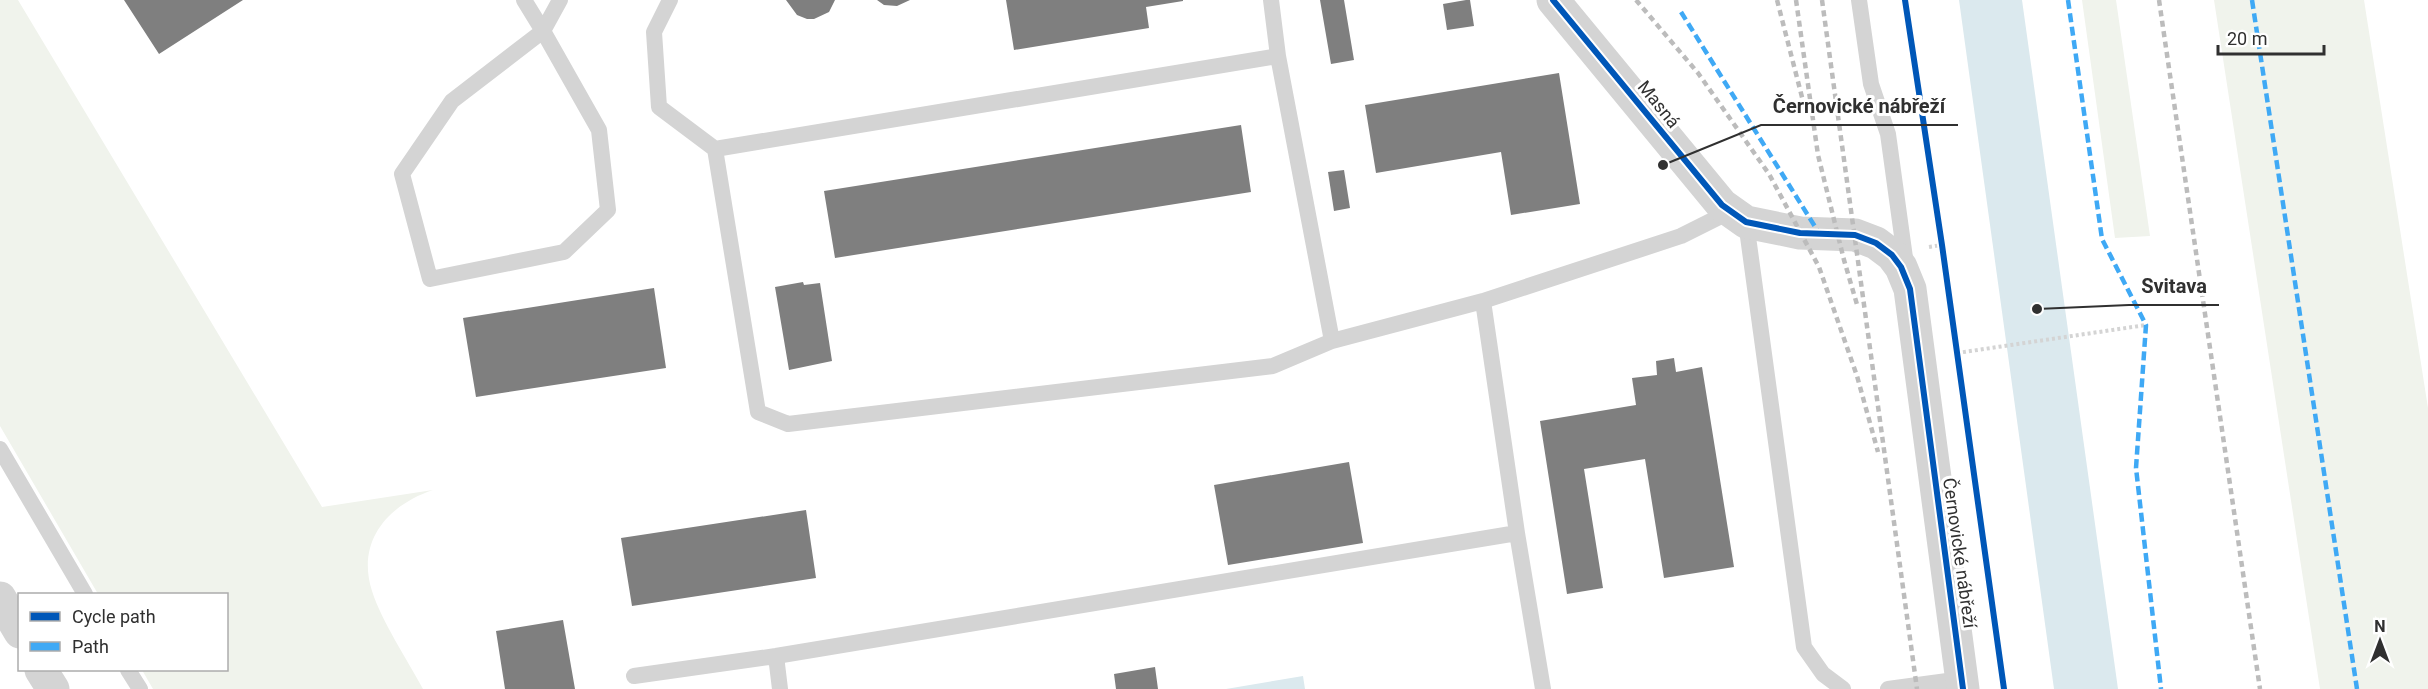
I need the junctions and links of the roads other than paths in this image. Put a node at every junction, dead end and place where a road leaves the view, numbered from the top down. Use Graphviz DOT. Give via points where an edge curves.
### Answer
graph roads {
  1 [pos="524,0"];
  2 [pos="560,0"];
  3 [pos="670,0"];
  4 [pos="1271,0"];
  5 [pos="1553,0"];
  6 [pos="1859,0"];
  7 [pos="543,31"];
  8 [pos="1278,56"];
  9 [pos="715,149"];
  10 [pos="1897,201"];
  11 [pos="1738,216"];
  12 [pos="1860,236"];
  13 [pos="1896,251"];
  14 [pos="1483,301"];
  15 [pos="1332,341"];
  16 [pos="0,449"];
  17 [pos="1517,533"];
  18 [pos="84,593"];
  19 [pos="0,598"];
  20 [pos="18,629"];
  21 [pos="776,656"];
  22 [pos="42,671"];
  23 [pos="129,671"];
  24 [pos="634,676"];
  25 [pos="1963,684"];
  26 [pos="53,689"];
  27 [pos="140,689"];
  28 [pos="780,689"];
  29 [pos="1543,689"];
  30 [pos="1843,689"];
  31 [pos="1888,689"];
  1 -- 7 [label="lane"];
  2 -- 7 [label="lane"];
  3 -- 9 [label="lane" via="654,32 659,108"];
  4 -- 8 [label="lane"];
  5 -- 11 [label="street, Masná" via="1722,205"];
  6 -- 10 [label="lane" via="1871,84 1888,134"];
  7 -- 7 [label="lane" via="599,130 608,210 564,252 430,279 402,174 452,101"];
  8 -- 9 [label="lane"];
  8 -- 15 [label="lane"];
  9 -- 15 [label="lane" via="758,412 788,424 1273,366"];
  10 -- 12 [label="lane" via="1890,222 1878,231"];
  10 -- 13 [label="lane"];
  11 -- 12 [label="street, Černovické nábřeží" via="1800,233"];
  11 -- 14 [label="lane"];
  11 -- 30 [label="lane" via="1804,647 1823,674"];
  12 -- 13 [label="street, Černovické nábřeží"];
  13 -- 25 [label="street, Černovické nábřeží" via="1910,289"];
  14 -- 15 [label="lane"];
  14 -- 17 [label="lane"];
  16 -- 18 [label="lane"];
  17 -- 21 [label="lane"];
  17 -- 29 [label="lane"];
  19 -- 20 [label="street"];
  21 -- 24 [label="lane"];
  21 -- 28 [label="lane"];
  22 -- 26 [label="street"];
  23 -- 27 [label="lane"];
  25 -- 31 [label="lane, Černovické nábřeží"];
}
